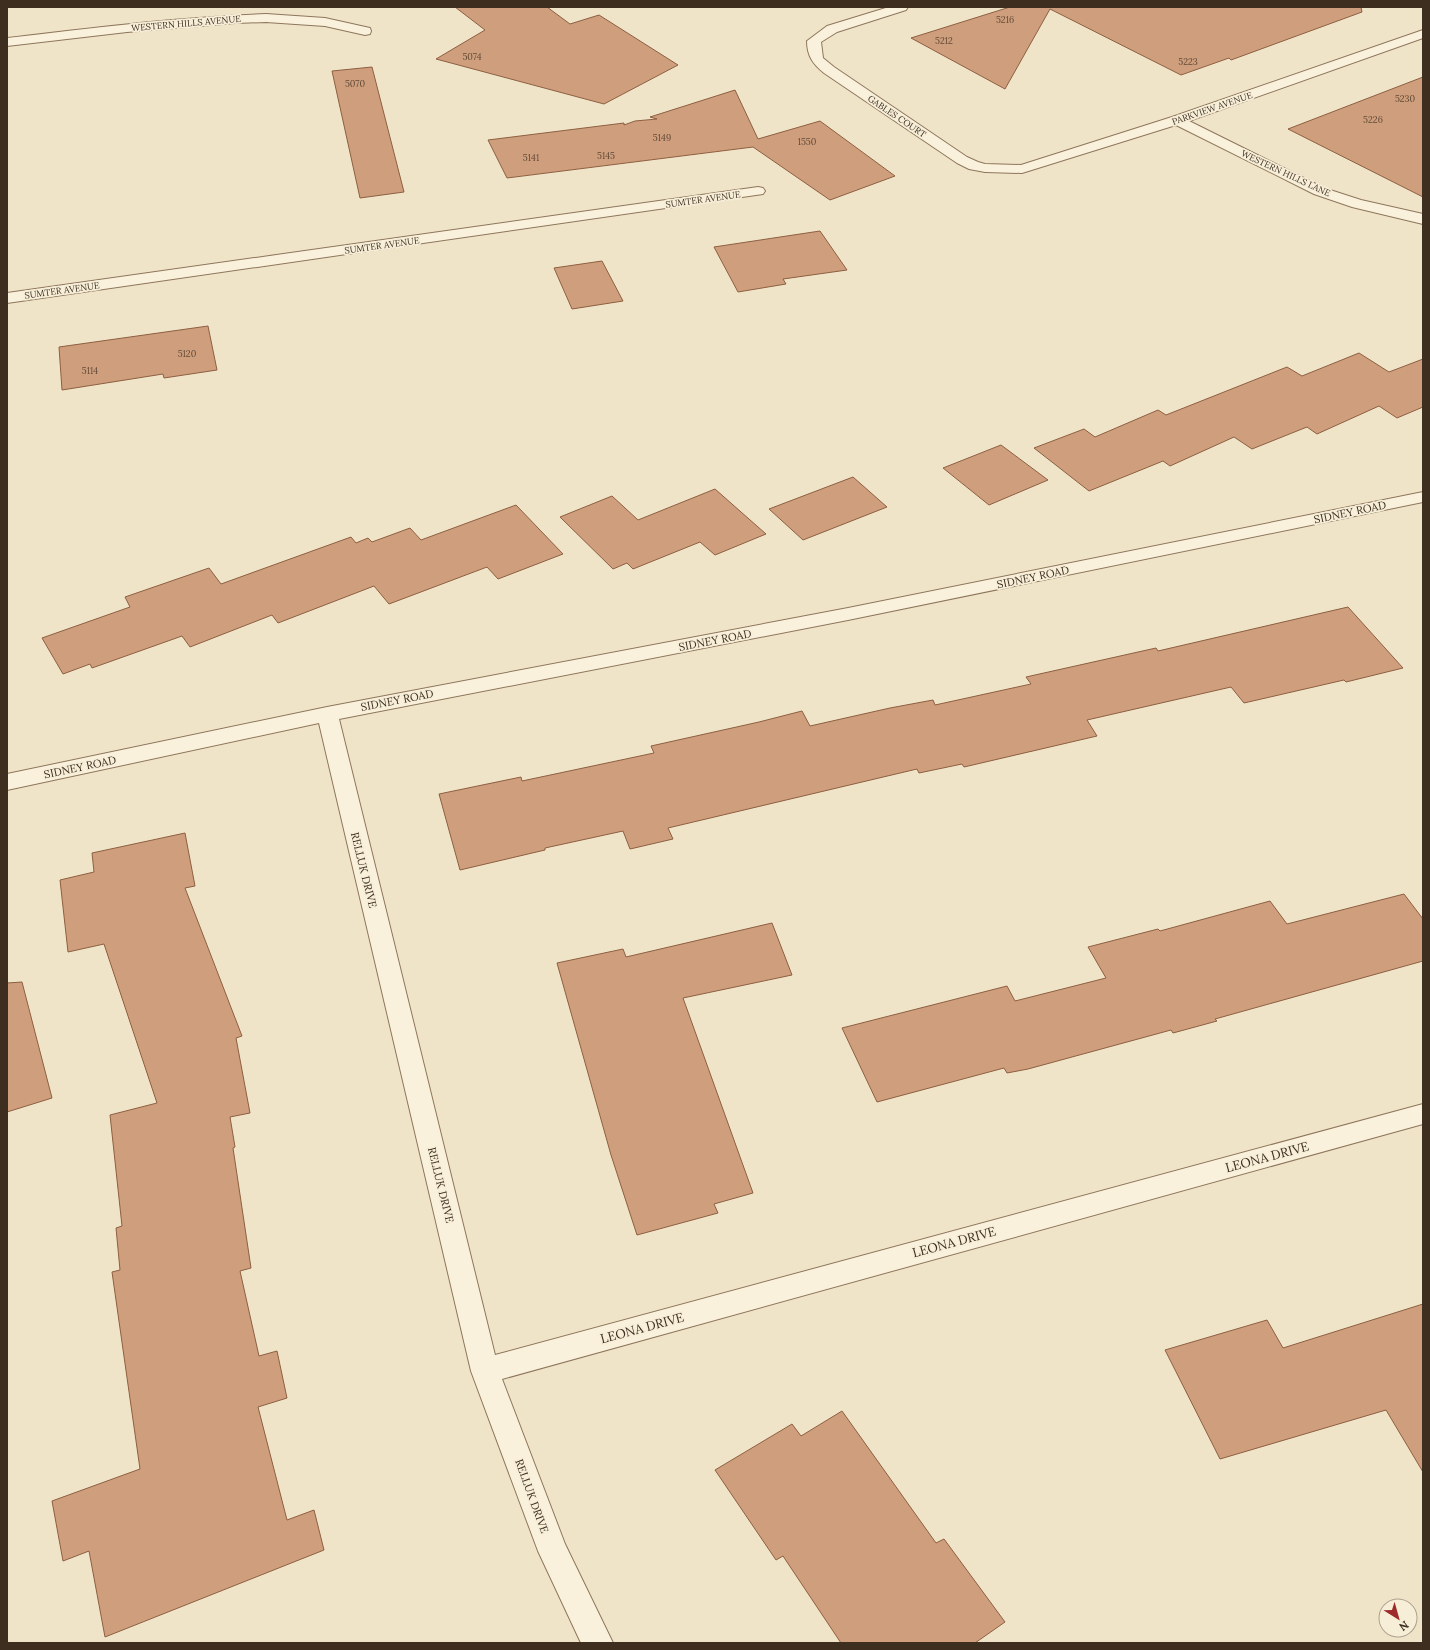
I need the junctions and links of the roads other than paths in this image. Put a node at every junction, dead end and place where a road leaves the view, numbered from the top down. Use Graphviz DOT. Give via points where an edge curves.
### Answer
graph roads {
  1 [pos="902,7"];
  2 [pos="365,30"];
  3 [pos="1423,34"];
  4 [pos="7,42"];
  5 [pos="1177,120"];
  6 [pos="999,169"];
  7 [pos="758,191"];
  8 [pos="1423,219"];
  9 [pos="7,298"];
  10 [pos="1423,497"];
  11 [pos="327,714"];
  12 [pos="7,782"];
  13 [pos="1423,1114"];
  14 [pos="485,1371"];
  15 [pos="597,1643"];
  1 -- 6 [label="street, GABLES COURT" via="832,29 814,41 813,51 818,61 962,160 974,166"];
  2 -- 4 [label="street, WESTERN HILLS AVENUE" via="325,22 266,18 235,19"];
  3 -- 5 [label="street, PARKVIEW AVENUE"];
  5 -- 6 [label="street, PARKVIEW AVENUE" via="1022,168"];
  5 -- 8 [label="street, WESTERN HILLS LANE" via="1319,191 1357,204"];
  7 -- 9 [label="street, SUMTER AVENUE"];
  10 -- 11 [label="street, SIDNEY ROAD" via="856,613"];
  11 -- 12 [label="street, SIDNEY ROAD"];
  11 -- 14 [label="street, RELLUK DRIVE"];
  13 -- 14 [label="street, LEONA DRIVE"];
  14 -- 15 [label="street, RELLUK DRIVE" via="553,1551"];
}
